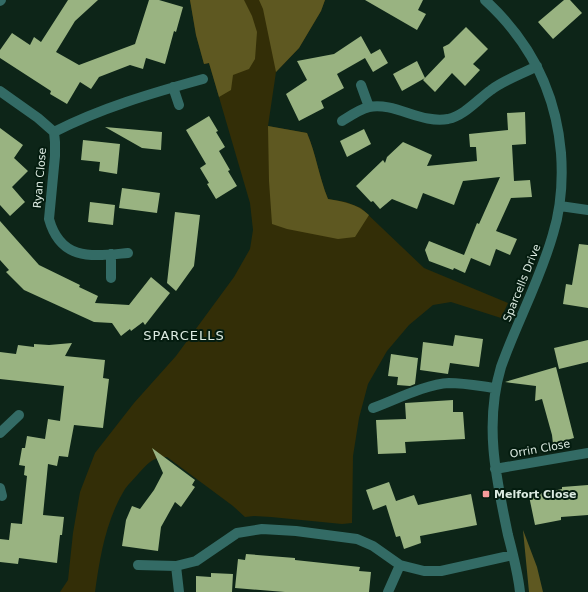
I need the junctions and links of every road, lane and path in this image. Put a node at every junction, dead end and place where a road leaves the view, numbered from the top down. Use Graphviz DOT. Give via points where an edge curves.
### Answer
graph roads {
  1 [pos="485,0"];
  2 [pos="537,66"];
  3 [pos="203,79"];
  4 [pos="361,85"];
  5 [pos="173,87"];
  6 [pos="0,91"];
  7 [pos="179,105"];
  8 [pos="369,107"];
  9 [pos="342,121"];
  10 [pos="54,132"];
  11 [pos="560,206"];
  12 [pos="588,210"];
  13 [pos="128,253"];
  14 [pos="111,254"];
  15 [pos="111,278"];
  16 [pos="495,388"];
  17 [pos="373,408"];
  18 [pos="19,415"];
  19 [pos="0,433"];
  20 [pos="588,453"];
  21 [pos="495,469"];
  22 [pos="513,555"];
  23 [pos="138,565"];
  24 [pos="176,566"];
  25 [pos="400,566"];
  26 [pos="179,592"];
  27 [pos="388,592"];
  28 [pos="520,592"];
  1 -- 2 [label="street, Sparcells Drive" via="515,32"];
  2 -- 8 [label="street" via="491,90 465,112 450,119 434,120 382,107"];
  2 -- 11 [label="street, Sparcells Drive" via="551,100 559,131 562,169"];
  3 -- 5 [label="street"];
  4 -- 8 [label="street"];
  5 -- 7 [label="street"];
  5 -- 10 [label="street" via="91,114"];
  6 -- 10 [label="street"];
  8 -- 9 [label="street"];
  10 -- 14 [label="street, Ryan Close" via="56,142 49,215 52,229 62,244 77,253"];
  11 -- 12 [label="street"];
  11 -- 16 [label="street, Sparcells Drive" via="546,257 509,345"];
  13 -- 14 [label="street, Ryan Close"];
  14 -- 15 [label="street"];
  16 -- 17 [label="street" via="442,384"];
  16 -- 21 [label="street, Sparcells Drive" via="492,436"];
  18 -- 19 [label="street"];
  20 -- 21 [label="street, Orrin Close"];
  21 -- 22 [label="street, Sparcells Drive"];
  22 -- 25 [label="street" via="441,571 424,571"];
  22 -- 28 [label="street, Sparcells Drive"];
  23 -- 24 [label="street"];
  24 -- 25 [label="street" via="196,560 237,533 262,529 357,539 373,546"];
  24 -- 26 [label="street"];
  25 -- 27 [label="street"];
}
